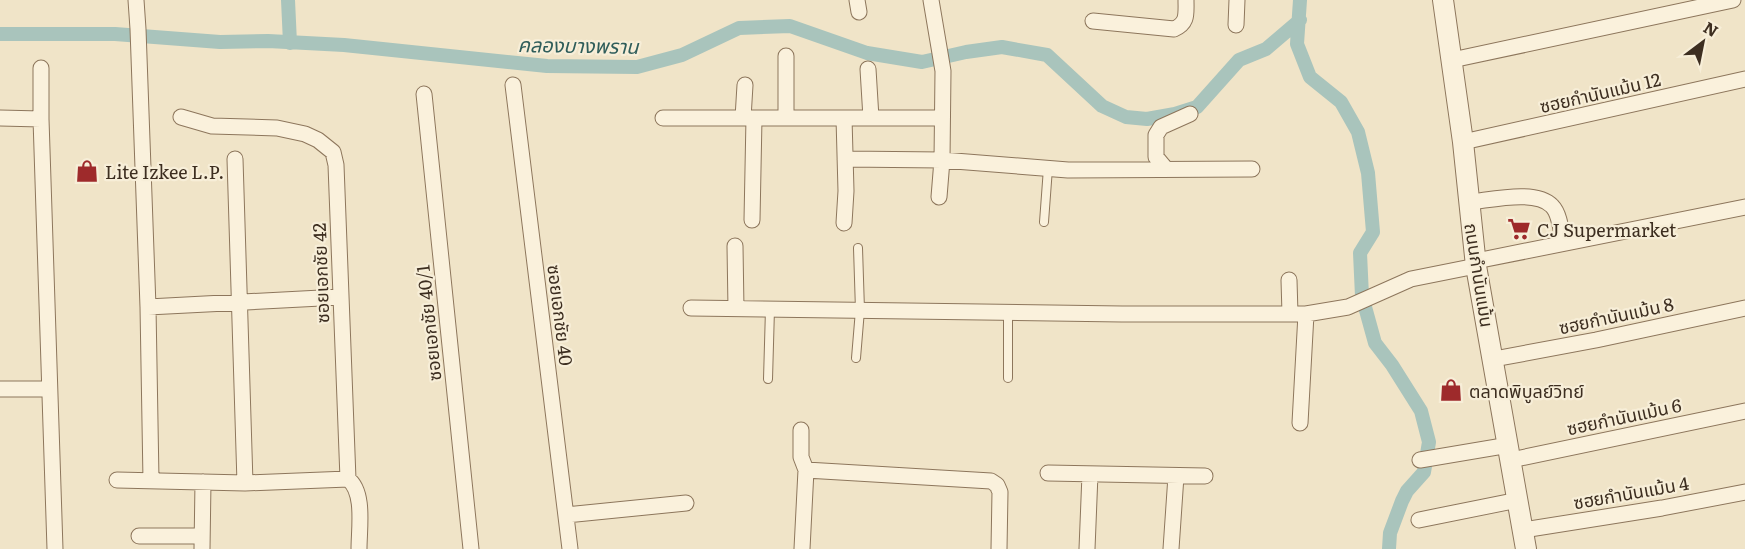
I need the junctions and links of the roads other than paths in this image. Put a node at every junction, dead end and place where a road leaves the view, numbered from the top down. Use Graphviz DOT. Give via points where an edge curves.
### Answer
graph roads {
  1 [pos="136,0"];
  2 [pos="931,0"];
  3 [pos="1186,0"];
  4 [pos="1238,0"];
  5 [pos="1443,0"];
  6 [pos="1733,0"];
  7 [pos="1093,21"];
  8 [pos="1236,25"];
  9 [pos="786,56"];
  10 [pos="1452,60"];
  11 [pos="40,68"];
  12 [pos="868,69"];
  13 [pos="1745,78"];
  14 [pos="513,85"];
  15 [pos="745,85"];
  16 [pos="424,94"];
  17 [pos="1190,114"];
  18 [pos="181,117"];
  19 [pos="0,118"];
  20 [pos="663,118"];
  21 [pos="749,118"];
  22 [pos="786,118"];
  23 [pos="844,118"];
  24 [pos="871,118"];
  25 [pos="942,118"];
  26 [pos="41,119"];
  27 [pos="1463,142"];
  28 [pos="235,159"];
  29 [pos="845,159"];
  30 [pos="942,160"];
  31 [pos="1048,168"];
  32 [pos="1166,169"];
  33 [pos="1252,169"];
  34 [pos="939,196"];
  35 [pos="1470,202"];
  36 [pos="1745,207"];
  37 [pos="752,220"];
  38 [pos="1044,222"];
  39 [pos="844,223"];
  40 [pos="1563,242"];
  41 [pos="735,246"];
  42 [pos="858,248"];
  43 [pos="1476,263"];
  44 [pos="1288,280"];
  45 [pos="340,297"];
  46 [pos="239,302"];
  47 [pos="148,307"];
  48 [pos="691,308"];
  49 [pos="1745,308"];
  50 [pos="736,309"];
  51 [pos="770,309"];
  52 [pos="860,310"];
  53 [pos="1008,312"];
  54 [pos="1290,314"];
  55 [pos="1306,314"];
  56 [pos="856,358"];
  57 [pos="1494,359"];
  58 [pos="1008,378"];
  59 [pos="768,379"];
  60 [pos="0,389"];
  61 [pos="49,389"];
  62 [pos="1745,411"];
  63 [pos="1300,423"];
  64 [pos="801,430"];
  65 [pos="1510,452"];
  66 [pos="1420,460"];
  67 [pos="806,470"];
  68 [pos="1048,473"];
  69 [pos="1090,474"];
  70 [pos="1176,476"];
  71 [pos="1205,476"];
  72 [pos="348,479"];
  73 [pos="117,480"];
  74 [pos="151,480"];
  75 [pos="203,482"];
  76 [pos="245,483"];
  77 [pos="1745,492"];
  78 [pos="1518,500"];
  79 [pos="686,502"];
  80 [pos="566,515"];
  81 [pos="1419,520"];
  82 [pos="139,536"];
  83 [pos="1524,539"];
  84 [pos="202,542"];
  85 [pos="55,549"];
  86 [pos="359,549"];
  87 [pos="471,549"];
  88 [pos="570,549"];
  89 [pos="802,549"];
  90 [pos="999,549"];
  91 [pos="1087,549"];
  92 [pos="1171,549"];
  1 -- 47 [label="street"];
  2 -- 25 [label="street" via="943,71"];
  3 -- 7 [label="street" via="1186,18 1174,29"];
  4 -- 8 [label="street"];
  5 -- 10 [label="street, ถนนกำนันแม้น"];
  6 -- 10 [label="street"];
  9 -- 22 [label="street"];
  10 -- 27 [label="street, ถนนกำนันแม้น"];
  11 -- 26 [label="street"];
  12 -- 24 [label="street"];
  13 -- 27 [label="street, ซฮยกำนันแม้น 12"];
  14 -- 80 [label="street, ซอยเอกชัย 40"];
  15 -- 21 [label="street"];
  16 -- 87 [label="street, ซอยเอกชัย 40/1"];
  17 -- 32 [label="street" via="1161,127 1156,135 1156,157"];
  18 -- 45 [label="street, ซอยเอกชัย 42" via="212,126 277,128 305,134 333,152"];
  19 -- 26 [label="street"];
  20 -- 21 [label="street"];
  21 -- 22 [label="street"];
  21 -- 37 [label="street"];
  22 -- 23 [label="street"];
  23 -- 24 [label="street"];
  23 -- 29 [label="street"];
  24 -- 25 [label="street"];
  25 -- 30 [label="street"];
  26 -- 61 [label="street"];
  27 -- 35 [label="street, ถนนกำนันแม้น"];
  28 -- 46 [label="street"];
  29 -- 30 [label="street"];
  29 -- 39 [label="street"];
  30 -- 31 [label="street"];
  30 -- 34 [label="street"];
  31 -- 32 [label="street"];
  31 -- 38 [label="lane"];
  32 -- 33 [label="street"];
  35 -- 40 [label="street" via="1527,196 1542,199 1554,207"];
  35 -- 43 [label="street, ถนนกำนันแม้น"];
  36 -- 40 [label="street"];
  40 -- 43 [label="street"];
  41 -- 50 [label="street"];
  42 -- 52 [label="lane"];
  43 -- 55 [label="street" via="1411,279 1348,307"];
  43 -- 57 [label="street, ถนนกำนันแม้น"];
  44 -- 54 [label="street"];
  45 -- 46 [label="street"];
  45 -- 72 [label="street, ซอยเอกชัย 42"];
  46 -- 47 [label="street"];
  46 -- 76 [label="street"];
  47 -- 74 [label="street"];
  48 -- 50 [label="street"];
  49 -- 57 [label="street, ซฮยกำนันแม้น 8"];
  50 -- 51 [label="street"];
  51 -- 52 [label="street"];
  51 -- 59 [label="lane"];
  52 -- 53 [label="street"];
  52 -- 56 [label="lane"];
  53 -- 54 [label="street"];
  53 -- 58 [label="lane"];
  54 -- 55 [label="street"];
  55 -- 63 [label="street"];
  57 -- 65 [label="street, ถนนกำนันแม้น"];
  60 -- 61 [label="street"];
  61 -- 85 [label="street"];
  62 -- 65 [label="street, ซฮยกำนันแม้น 6"];
  64 -- 67 [label="street" via="801,457"];
  65 -- 66 [label="street, ซฮยกำนันแม้น 6"];
  65 -- 78 [label="street, ถนนกำนันแม้น"];
  67 -- 89 [label="street"];
  67 -- 90 [label="street" via="991,481 1000,492"];
  68 -- 69 [label="street"];
  69 -- 70 [label="street"];
  69 -- 91 [label="street"];
  70 -- 71 [label="street"];
  70 -- 92 [label="street"];
  72 -- 76 [label="street"];
  72 -- 86 [label="street, ซอยเอกชัย 42" via="359,496"];
  73 -- 74 [label="street"];
  74 -- 75 [label="street"];
  75 -- 76 [label="street"];
  75 -- 84 [label="street"];
  77 -- 83 [label="street, ซฮยกำนันแม้น 4"];
  78 -- 81 [label="street"];
  78 -- 83 [label="street, ถนนกำนันแม้น"];
  79 -- 80 [label="street"];
  80 -- 88 [label="street, ซอยเอกชัย 40"];
  82 -- 84 [label="street"];
}
